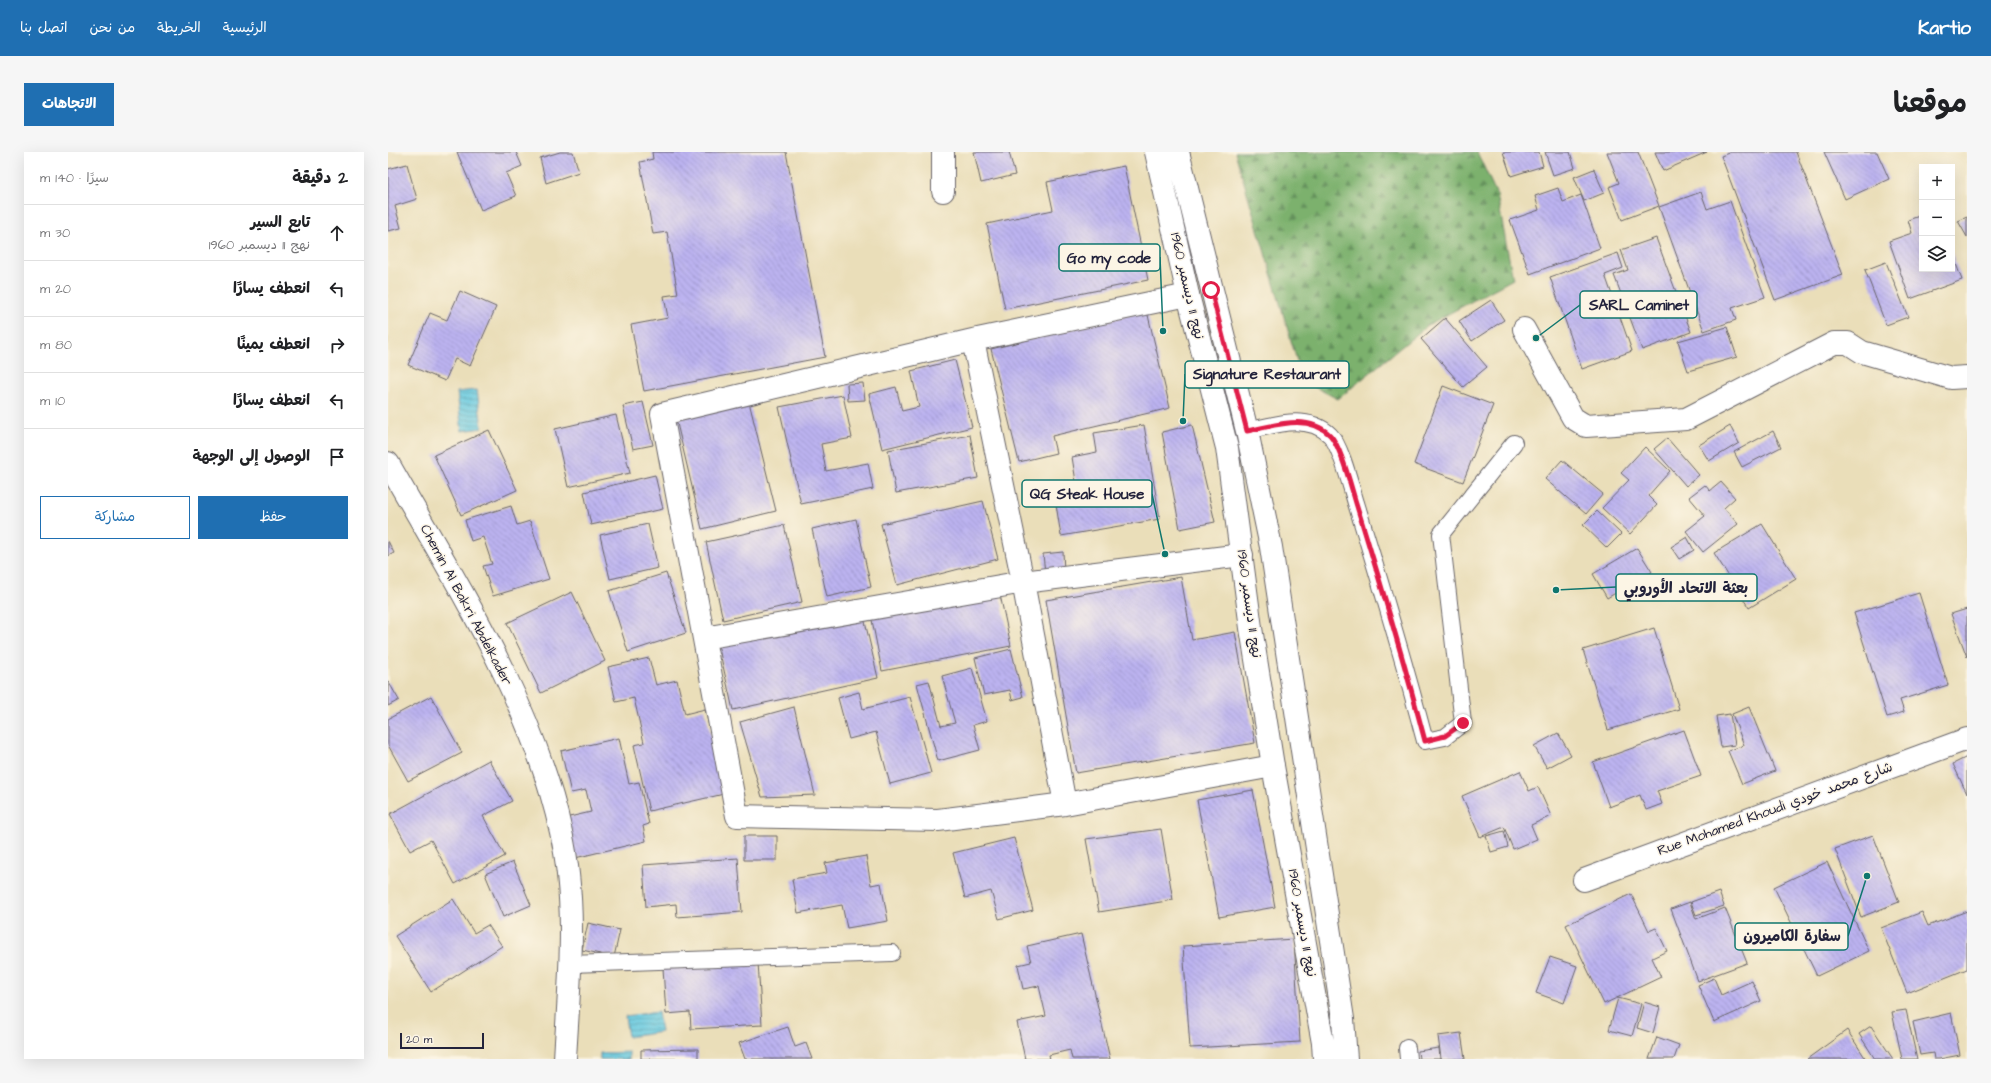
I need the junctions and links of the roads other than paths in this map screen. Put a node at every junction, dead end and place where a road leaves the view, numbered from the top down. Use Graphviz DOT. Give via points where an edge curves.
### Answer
graph roads {
  1 [pos="943,152"];
  2 [pos="1156,152"];
  3 [pos="1178,152"];
  4 [pos="944,191"];
  5 [pos="1188,295"];
  6 [pos="1524,329"];
  7 [pos="973,340"];
  8 [pos="1967,377"];
  9 [pos="1247,431"];
  10 [pos="1514,443"];
  11 [pos="388,463"];
  12 [pos="1242,555"];
  13 [pos="1023,582"];
  14 [pos="704,638"];
  15 [pos="1967,740"];
  16 [pos="1274,766"];
  17 [pos="1065,804"];
  18 [pos="1584,880"];
  19 [pos="892,953"];
  20 [pos="570,964"];
  21 [pos="565,1059"];
  22 [pos="1324,1059"];
  23 [pos="1346,1059"];
  1 -- 4 [label="street"];
  2 -- 5 [label="street, نهج 11 ديسمبر 1960"];
  3 -- 9 [label="street, نهج 11 ديسمبر 1960"];
  5 -- 7 [label="street"];
  5 -- 12 [label="street, نهج 11 ديسمبر 1960" via="1227,448"];
  6 -- 8 [label="street" via="1573,418 1586,426 1686,419 1834,343 1848,343 1862,352 1951,378"];
  7 -- 13 [label="street"];
  7 -- 14 [label="street" via="662,414"];
  9 -- 10 [label="lane" via="1296,421 1314,425 1331,436 1342,459 1367,538 1425,741 1445,736 1463,723 1441,534"];
  9 -- 23 [label="street, نهج 11 ديسمبر 1960" via="1271,547 1344,1019"];
  11 -- 20 [label="street, Chemin Al Bakri Abdelkader" via="489,642 532,739 562,833 570,894"];
  12 -- 13 [label="street"];
  12 -- 16 [label="street, نهج 11 ديسمبر 1960" via="1251,628"];
  13 -- 14 [label="street"];
  13 -- 17 [label="street"];
  14 -- 17 [label="street" via="738,816 938,820"];
  15 -- 18 [label="street, Rue Mohamed Khoudi شارع محمد خودي"];
  16 -- 17 [label="street"];
  16 -- 22 [label="street, نهج 11 ديسمبر 1960"];
  19 -- 20 [label="lane"];
  20 -- 21 [label="street, Chemin Al Bakri Abdelkader"];
}
